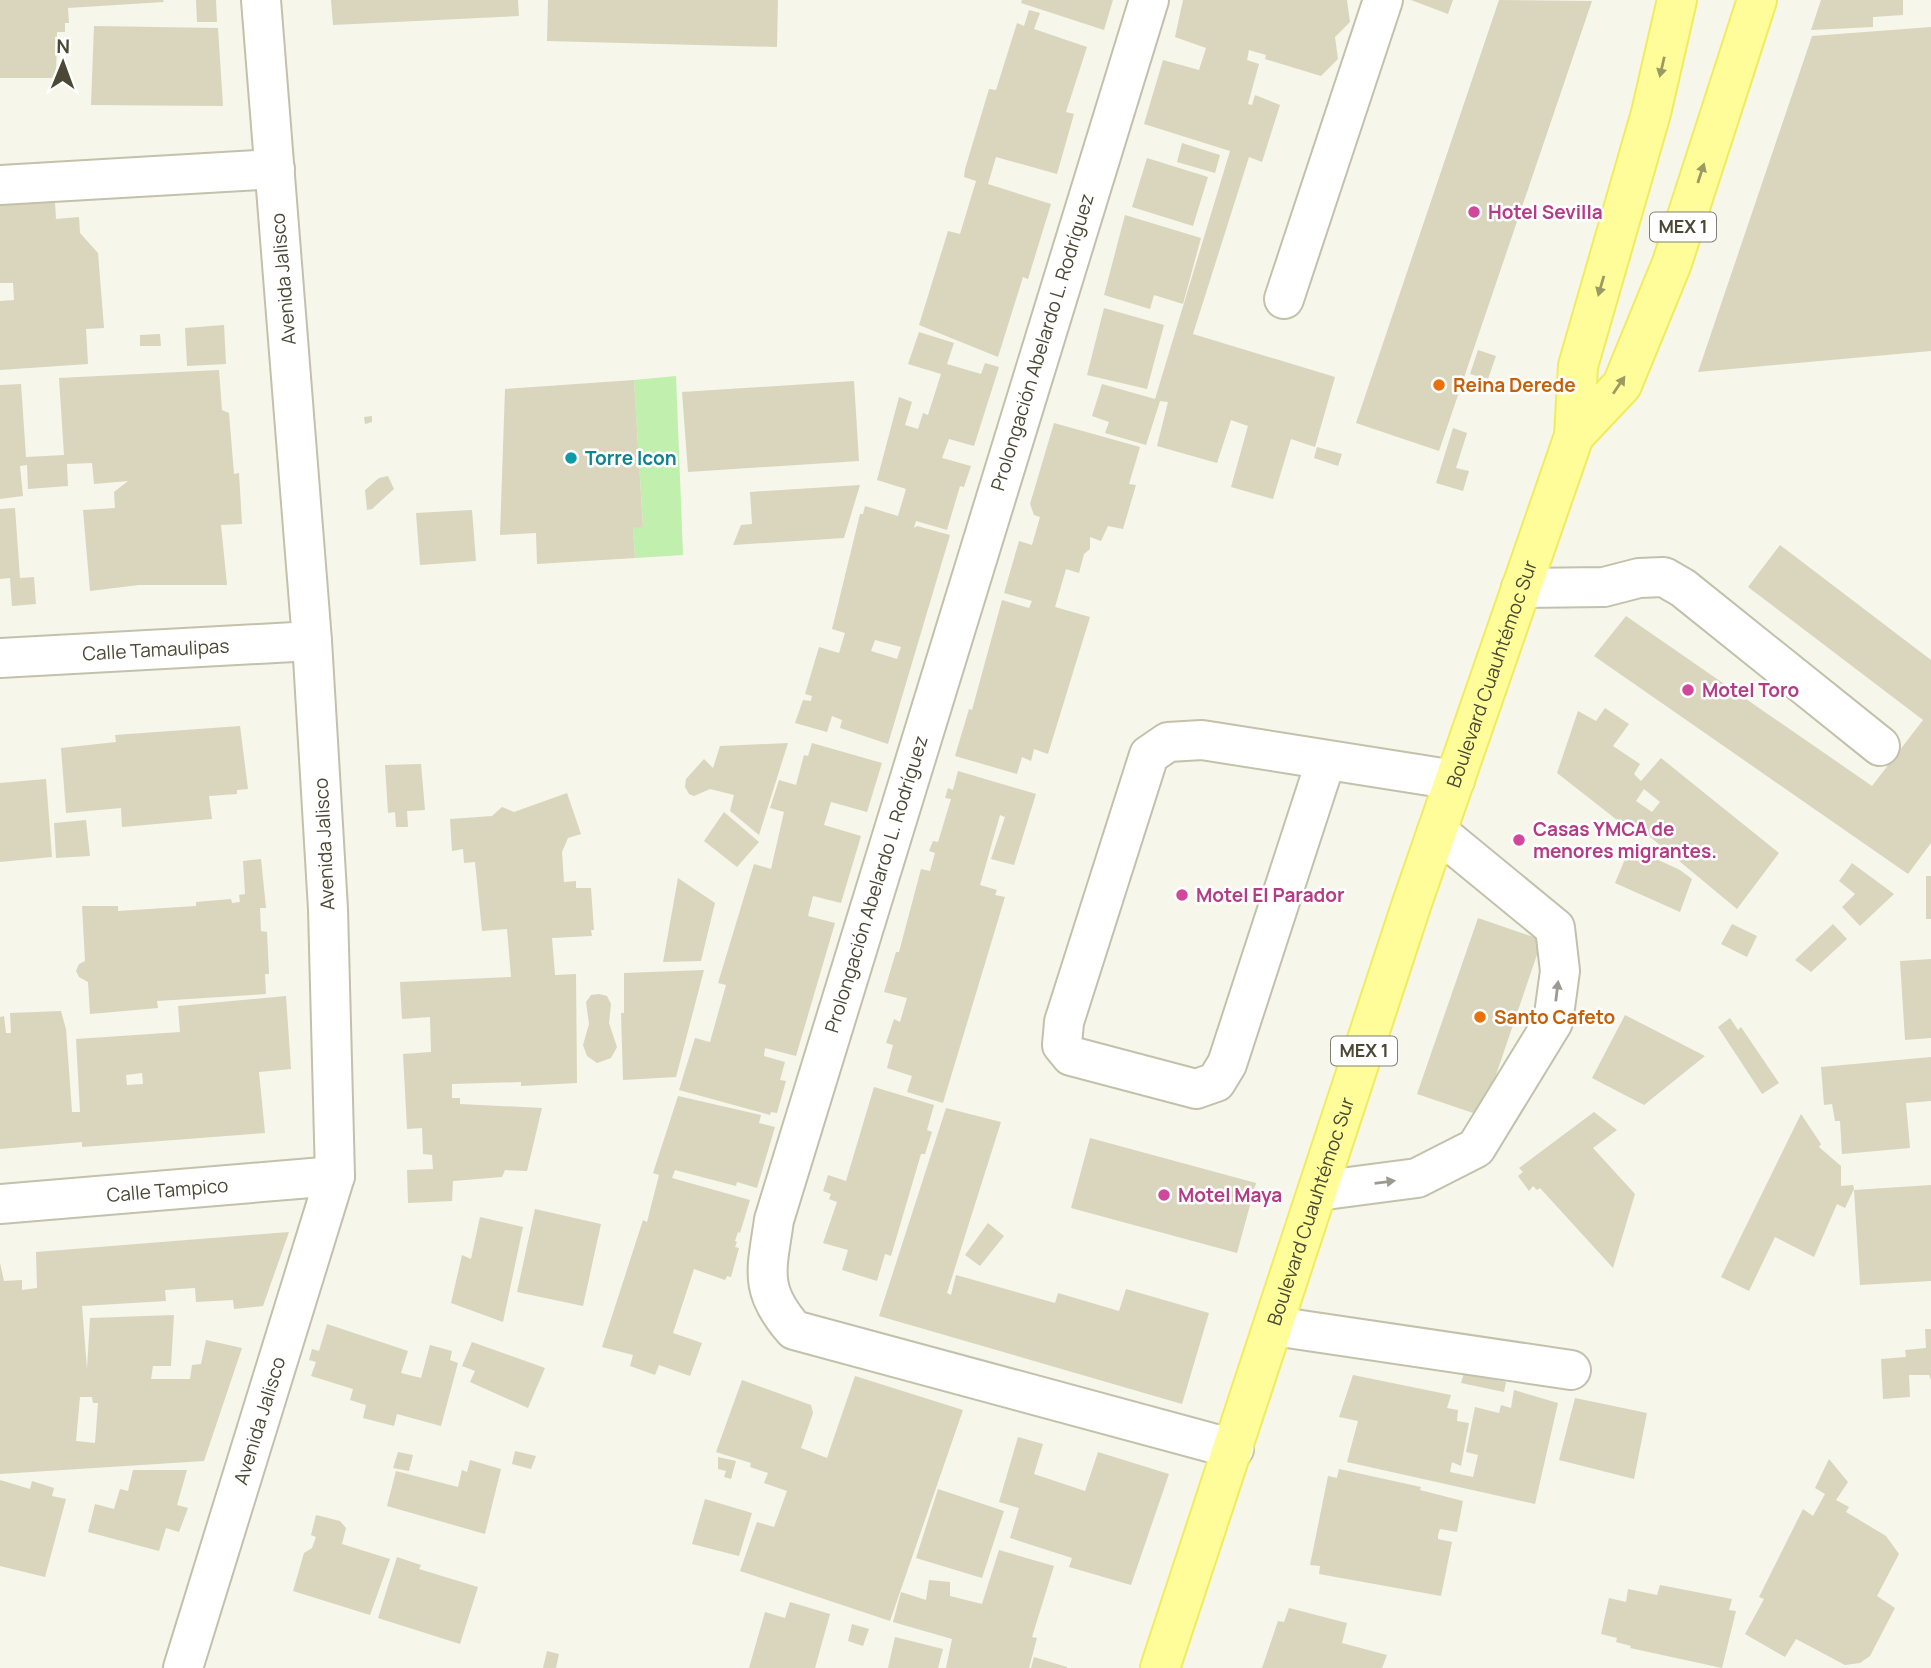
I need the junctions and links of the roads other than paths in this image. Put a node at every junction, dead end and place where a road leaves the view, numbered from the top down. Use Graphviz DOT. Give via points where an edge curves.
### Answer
graph roads {
  1 [pos="261,0"];
  2 [pos="1149,0"];
  3 [pos="1383,0"];
  4 [pos="1757,0"];
  5 [pos="1671,2"];
  6 [pos="275,169"];
  7 [pos="0,185"];
  8 [pos="1284,299"];
  9 [pos="1574,436"];
  10 [pos="1521,588"];
  11 [pos="312,641"];
  12 [pos="0,658"];
  13 [pos="1880,746"];
  14 [pos="1326,760"];
  15 [pos="1455,780"];
  16 [pos="1437,831"];
  17 [pos="335,1176"];
  18 [pos="1318,1191"];
  19 [pos="0,1204"];
  20 [pos="1274,1326"];
  21 [pos="1571,1370"];
  22 [pos="1234,1449"];
  23 [pos="183,1668"];
  24 [pos="1160,1668"];
  1 -- 6 [label="street, Avenida Jalisco"];
  2 -- 22 [label="street, Prolongación Abelardo L. Rodríguez" via="774,1220 766,1274 775,1308 794,1330"];
  3 -- 8 [label="street"];
  9 -- 4 [label="main road, Boulevard Cuauhtémoc Sur / MEX 1, one-way" via="1622,385 1672,263"];
  5 -- 9 [label="main road, Boulevard Cuauhtémoc Sur / MEX 1, one-way" via="1651,113 1578,366"];
  6 -- 7 [label="street"];
  6 -- 11 [label="street, Avenida Jalisco"];
  9 -- 10 [label="main road, Boulevard Cuauhtémoc Sur / MEX 1"];
  10 -- 13 [label="street" via="1604,587 1664,577"];
  10 -- 15 [label="main road, Boulevard Cuauhtémoc Sur / MEX 1"];
  11 -- 12 [label="street, Calle Tamaulipas"];
  11 -- 17 [label="street, Avenida Jalisco" via="328,909"];
  14 -- 14 [label="street" via="1202,740 1168,742 1149,755 1064,1022 1062,1045 1071,1056 1196,1088 1216,1082 1227,1064"];
  14 -- 15 [label="street"];
  15 -- 16 [label="main road, Boulevard Cuauhtémoc Sur / MEX 1"];
  16 -- 18 [label="main road, Boulevard Cuauhtémoc Sur / MEX 1"];
  18 -- 16 [label="street, one-way" via="1417,1178 1476,1148 1553,1022 1560,971 1555,928"];
  17 -- 19 [label="street, Calle Tampico"];
  17 -- 23 [label="street, Avenida Jalisco"];
  18 -- 20 [label="main road, Boulevard Cuauhtémoc Sur / MEX 1"];
  20 -- 21 [label="street"];
  20 -- 22 [label="main road, Boulevard Cuauhtémoc Sur / MEX 1"];
  22 -- 24 [label="main road, Boulevard Cuauhtémoc Sur / MEX 1"];
}
